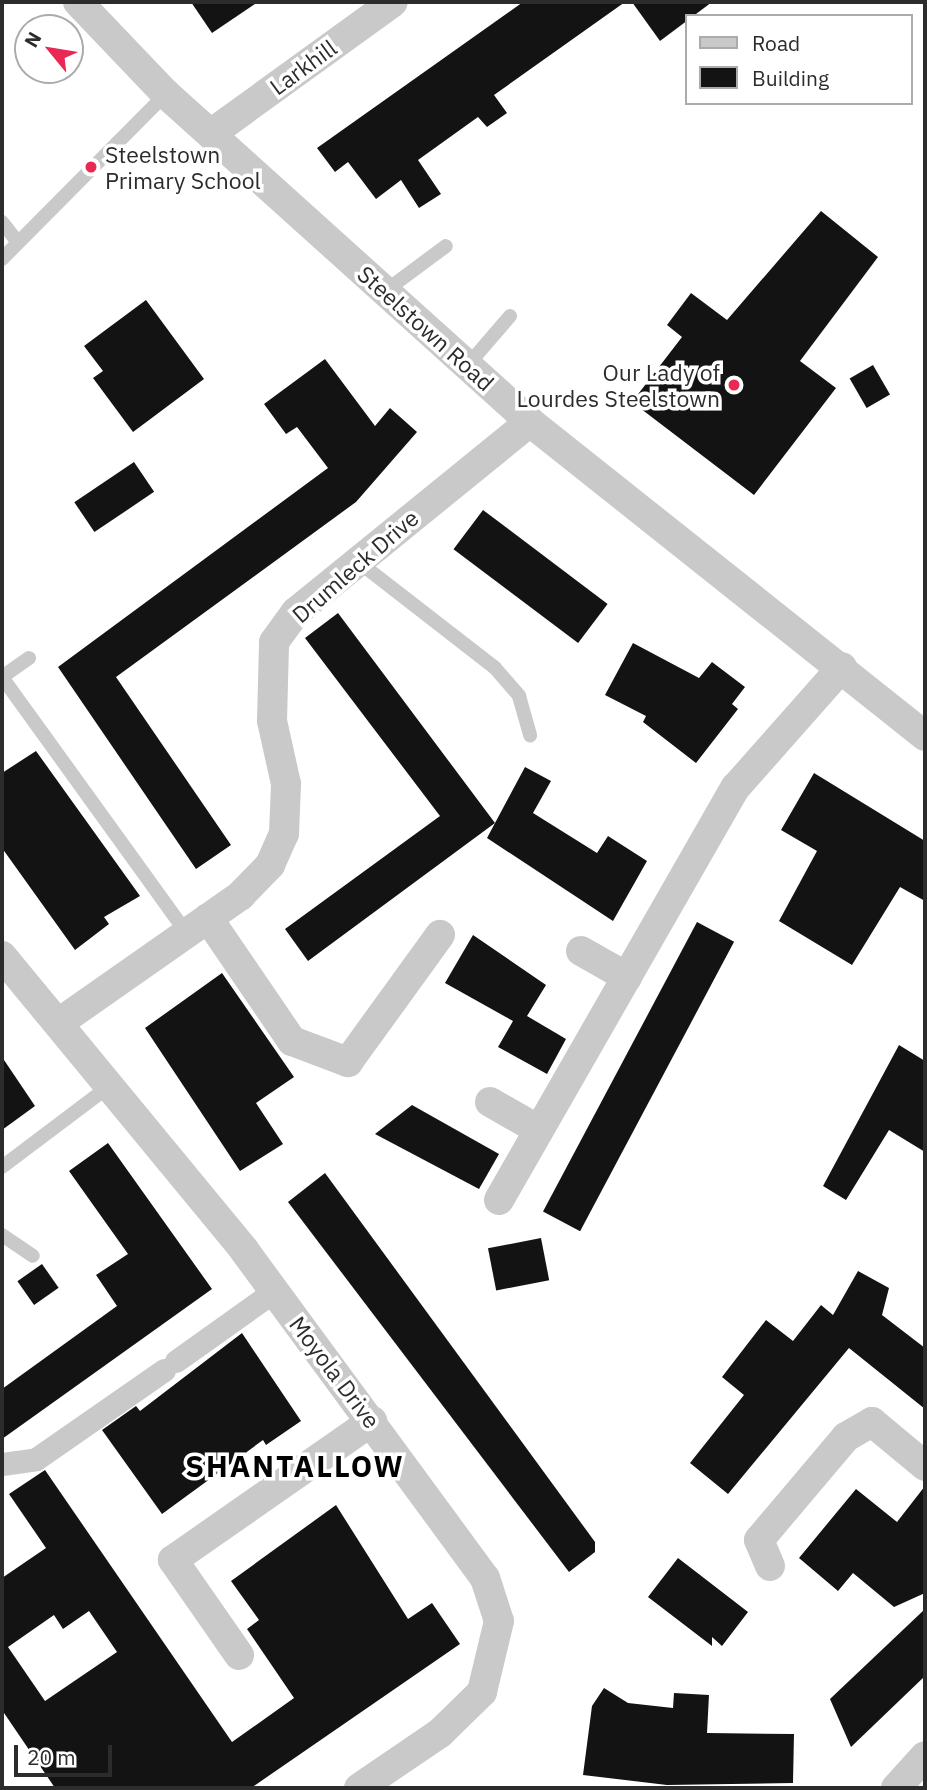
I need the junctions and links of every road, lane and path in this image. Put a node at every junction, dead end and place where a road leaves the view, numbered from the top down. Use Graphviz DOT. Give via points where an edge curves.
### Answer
graph roads {
  1 [pos="78,2"];
  2 [pos="393,2"];
  3 [pos="166,94"];
  4 [pos="212,133"];
  5 [pos="2,222"];
  6 [pos="18,241"];
  7 [pos="446,246"];
  8 [pos="2,259"];
  9 [pos="384,292"];
  10 [pos="510,316"];
  11 [pos="467,366"];
  12 [pos="530,422"];
  13 [pos="356,560"];
  14 [pos="29,658"];
  15 [pos="842,667"];
  16 [pos="2,677"];
  17 [pos="530,735"];
  18 [pos="925,736"];
  19 [pos="197,925"];
  20 [pos="440,935"];
  21 [pos="581,951"];
  22 [pos="2,956"];
  23 [pos="627,977"];
  24 [pos="60,1022"];
  25 [pos="112,1084"];
  26 [pos="490,1102"];
  27 [pos="539,1130"];
  28 [pos="2,1167"];
  29 [pos="499,1199"];
  30 [pos="2,1235"];
  31 [pos="33,1256"];
  32 [pos="274,1292"];
  33 [pos="372,1421"];
  34 [pos="2,1464"];
  35 [pos="925,1466"];
  36 [pos="770,1566"];
  37 [pos="239,1655"];
  38 [pos="925,1756"];
  39 [pos="359,1788"];
  40 [pos="896,1788"];
  1 -- 3 [label="street, Steelstown Road"];
  2 -- 4 [label="street, Larkhill"];
  3 -- 4 [label="street, Steelstown Road"];
  3 -- 6 [label="lane"];
  4 -- 9 [label="street, Steelstown Road"];
  5 -- 6 [label="lane"];
  6 -- 8 [label="lane"];
  7 -- 9 [label="lane"];
  9 -- 11 [label="street, Steelstown Road"];
  10 -- 11 [label="lane"];
  11 -- 12 [label="street, Steelstown Road"];
  12 -- 13 [label="street, Drumleck Drive"];
  12 -- 15 [label="street, Steelstown Road"];
  13 -- 17 [label="lane" via="495,668 519,696"];
  13 -- 19 [label="street, Drumleck Drive" via="296,612 274,642 269,681 286,784 285,834 270,865"];
  14 -- 16 [label="lane"];
  15 -- 18 [label="street, Steelstown Road"];
  15 -- 23 [label="street" via="736,787"];
  16 -- 19 [label="lane"];
  19 -- 20 [label="street" via="292,1041 348,1062"];
  19 -- 24 [label="street, Drumleck Drive"];
  21 -- 23 [label="street"];
  22 -- 24 [label="street"];
  23 -- 27 [label="street"];
  24 -- 25 [label="street, Moyola Drive"];
  25 -- 28 [label="lane"];
  25 -- 32 [label="street, Moyola Drive"];
  26 -- 27 [label="street"];
  27 -- 29 [label="street"];
  30 -- 31 [label="lane"];
  32 -- 33 [label="street, Moyola Drive"];
  32 -- 34 [label="street" via="36,1459"];
  33 -- 37 [label="street" via="173,1560"];
  33 -- 39 [label="street, Moyola Drive" via="485,1578 499,1621 482,1692 440,1733"];
  35 -- 36 [label="street" via="872,1422 846,1437 759,1540"];
  38 -- 40 [label="street"];
}
